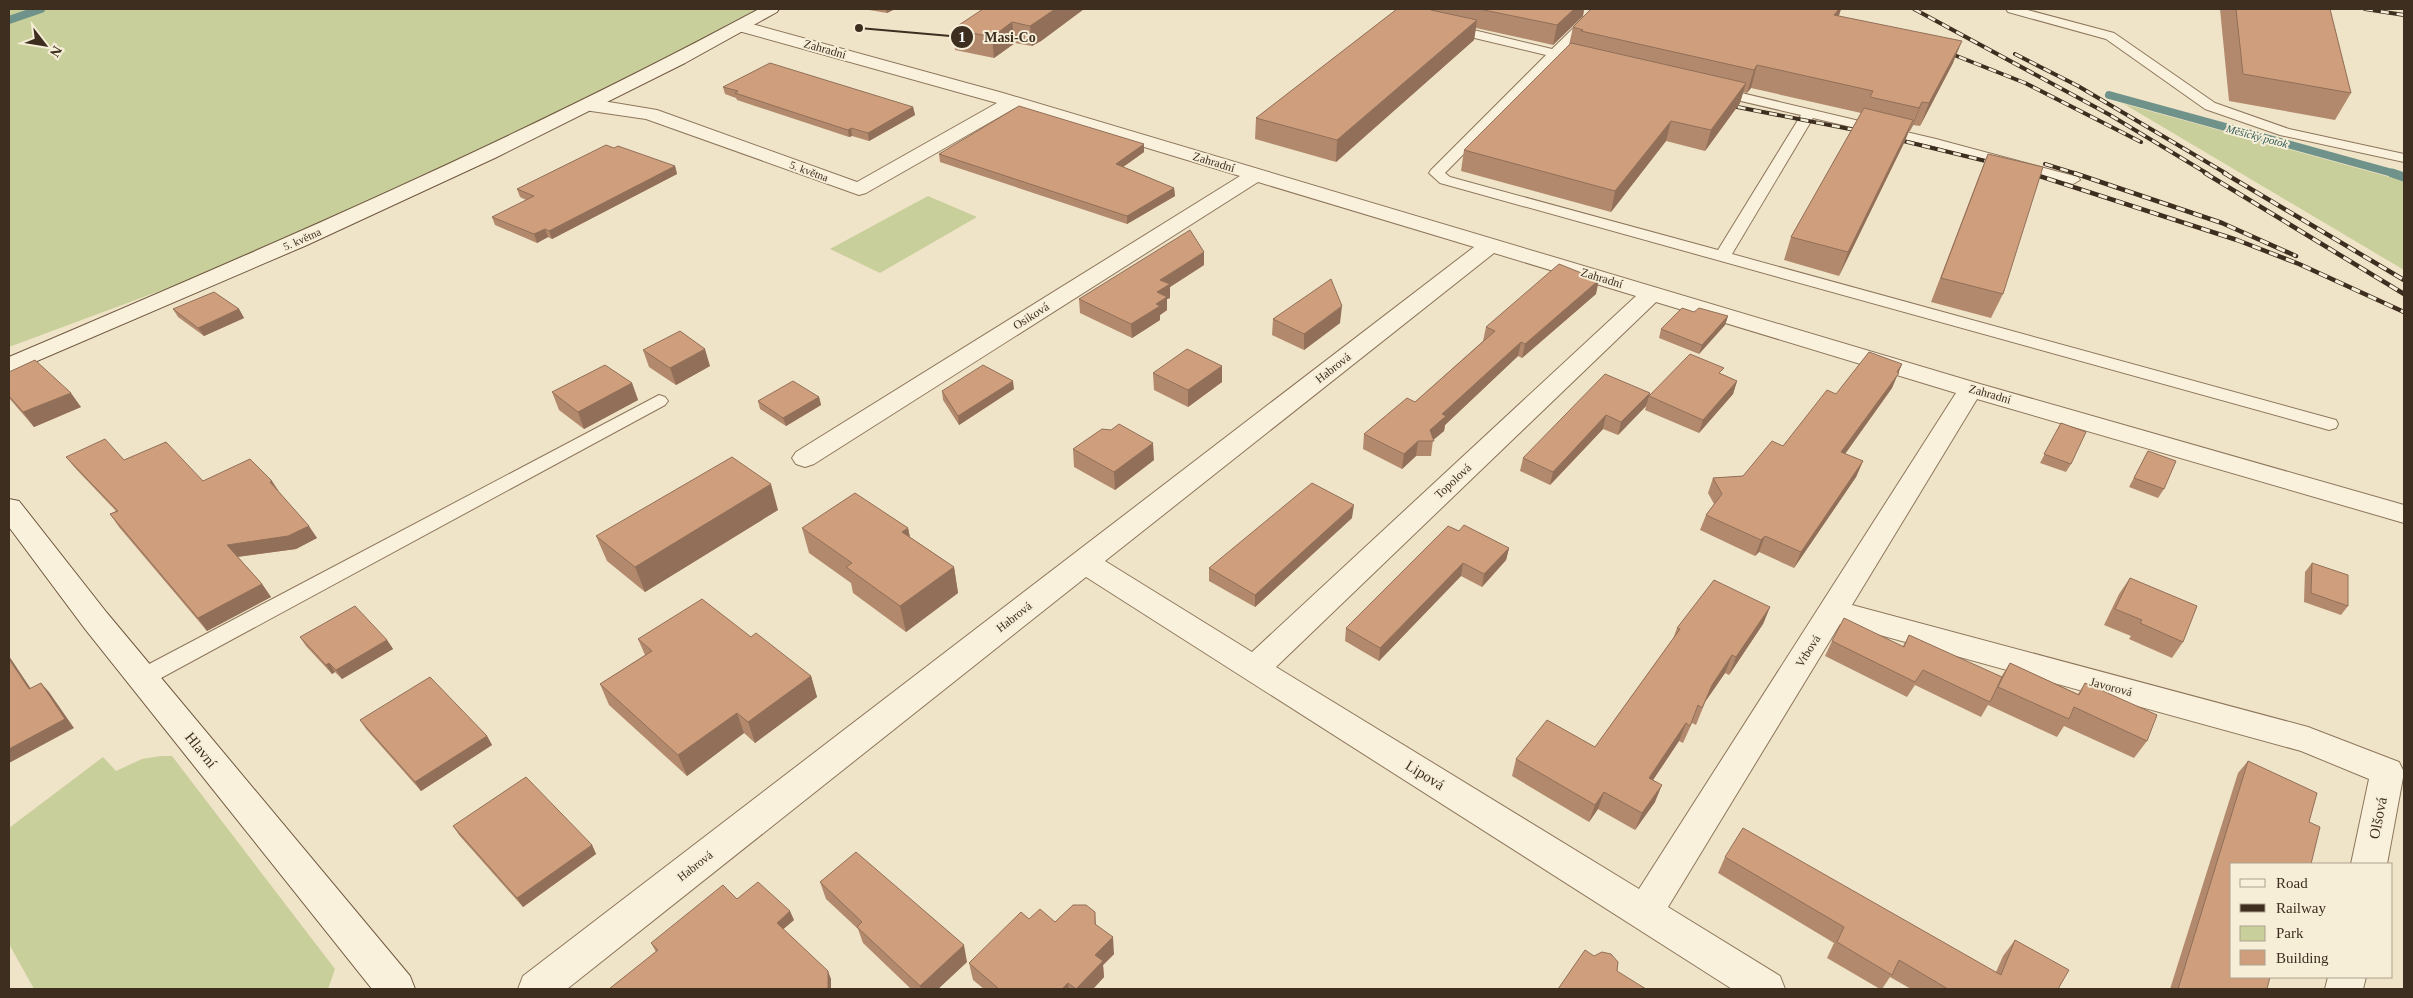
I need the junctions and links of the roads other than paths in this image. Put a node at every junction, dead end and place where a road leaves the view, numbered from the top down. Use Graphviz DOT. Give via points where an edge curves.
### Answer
graph roads {
  1 [pos="771,9"];
  2 [pos="1599,9"];
  3 [pos="2012,9"];
  4 [pos="1433,24"];
  5 [pos="741,26"];
  6 [pos="1555,53"];
  7 [pos="1584,60"];
  8 [pos="1706,89"];
  9 [pos="1012,102"];
  10 [pos="591,105"];
  11 [pos="1809,113"];
  12 [pos="2404,158"];
  13 [pos="1257,174"];
  14 [pos="2073,180"];
  15 [pos="1490,245"];
  16 [pos="1722,257"];
  17 [pos="1652,293"];
  18 [pos="9,366"];
  19 [pos="1971,389"];
  20 [pos="659,401"];
  21 [pos="2329,424"];
  22 [pos="805,458"];
  23 [pos="9,508"];
  24 [pos="2404,514"];
  25 [pos="1084,562"];
  26 [pos="1832,611"];
  27 [pos="1255,668"];
  28 [pos="142,678"];
  29 [pos="2387,772"];
  30 [pos="2369,863"];
  31 [pos="1644,913"];
  32 [pos="384,985"];
  33 [pos="537,989"];
  34 [pos="1766,989"];
  1 -- 5 [label="street, 5. května"];
  2 -- 6 [label="lane"];
  3 -- 12 [label="lane" via="2110,36 2210,106 2285,132"];
  4 -- 6 [label="lane"];
  5 -- 9 [label="street, Zahradní"];
  5 -- 10 [label="street, 5. května"];
  6 -- 7 [label="lane"];
  6 -- 16 [label="lane" via="1436,174 1445,180"];
  8 -- 11 [label="lane"];
  9 -- 10 [label="street, 5. května" via="859,189 650,114"];
  9 -- 13 [label="street, Zahradní"];
  10 -- 18 [label="street, 5. května" via="308,237"];
  11 -- 14 [label="lane"];
  11 -- 16 [label="lane"];
  13 -- 15 [label="street, Zahradní"];
  13 -- 22 [label="street, Osiková"];
  15 -- 17 [label="street, Zahradní"];
  15 -- 25 [label="street, Habrová"];
  16 -- 21 [label="lane"];
  17 -- 19 [label="street, Zahradní"];
  17 -- 27 [label="street, Topolová"];
  19 -- 24 [label="street, Zahradní"];
  19 -- 26 [label="street, Vrbová"];
  20 -- 28 [label="lane"];
  23 -- 28 [label="street, Hlavní"];
  25 -- 27 [label="street, Lipová"];
  25 -- 33 [label="street, Habrová"];
  26 -- 29 [label="street, Javorová" via="2308,740"];
  26 -- 31 [label="street, Vrbová"];
  27 -- 31 [label="street, Lipová"];
  28 -- 32 [label="street, Hlavní"];
  29 -- 30 [label="street, Olšová"];
  31 -- 34 [label="street, Lipová"];
}
